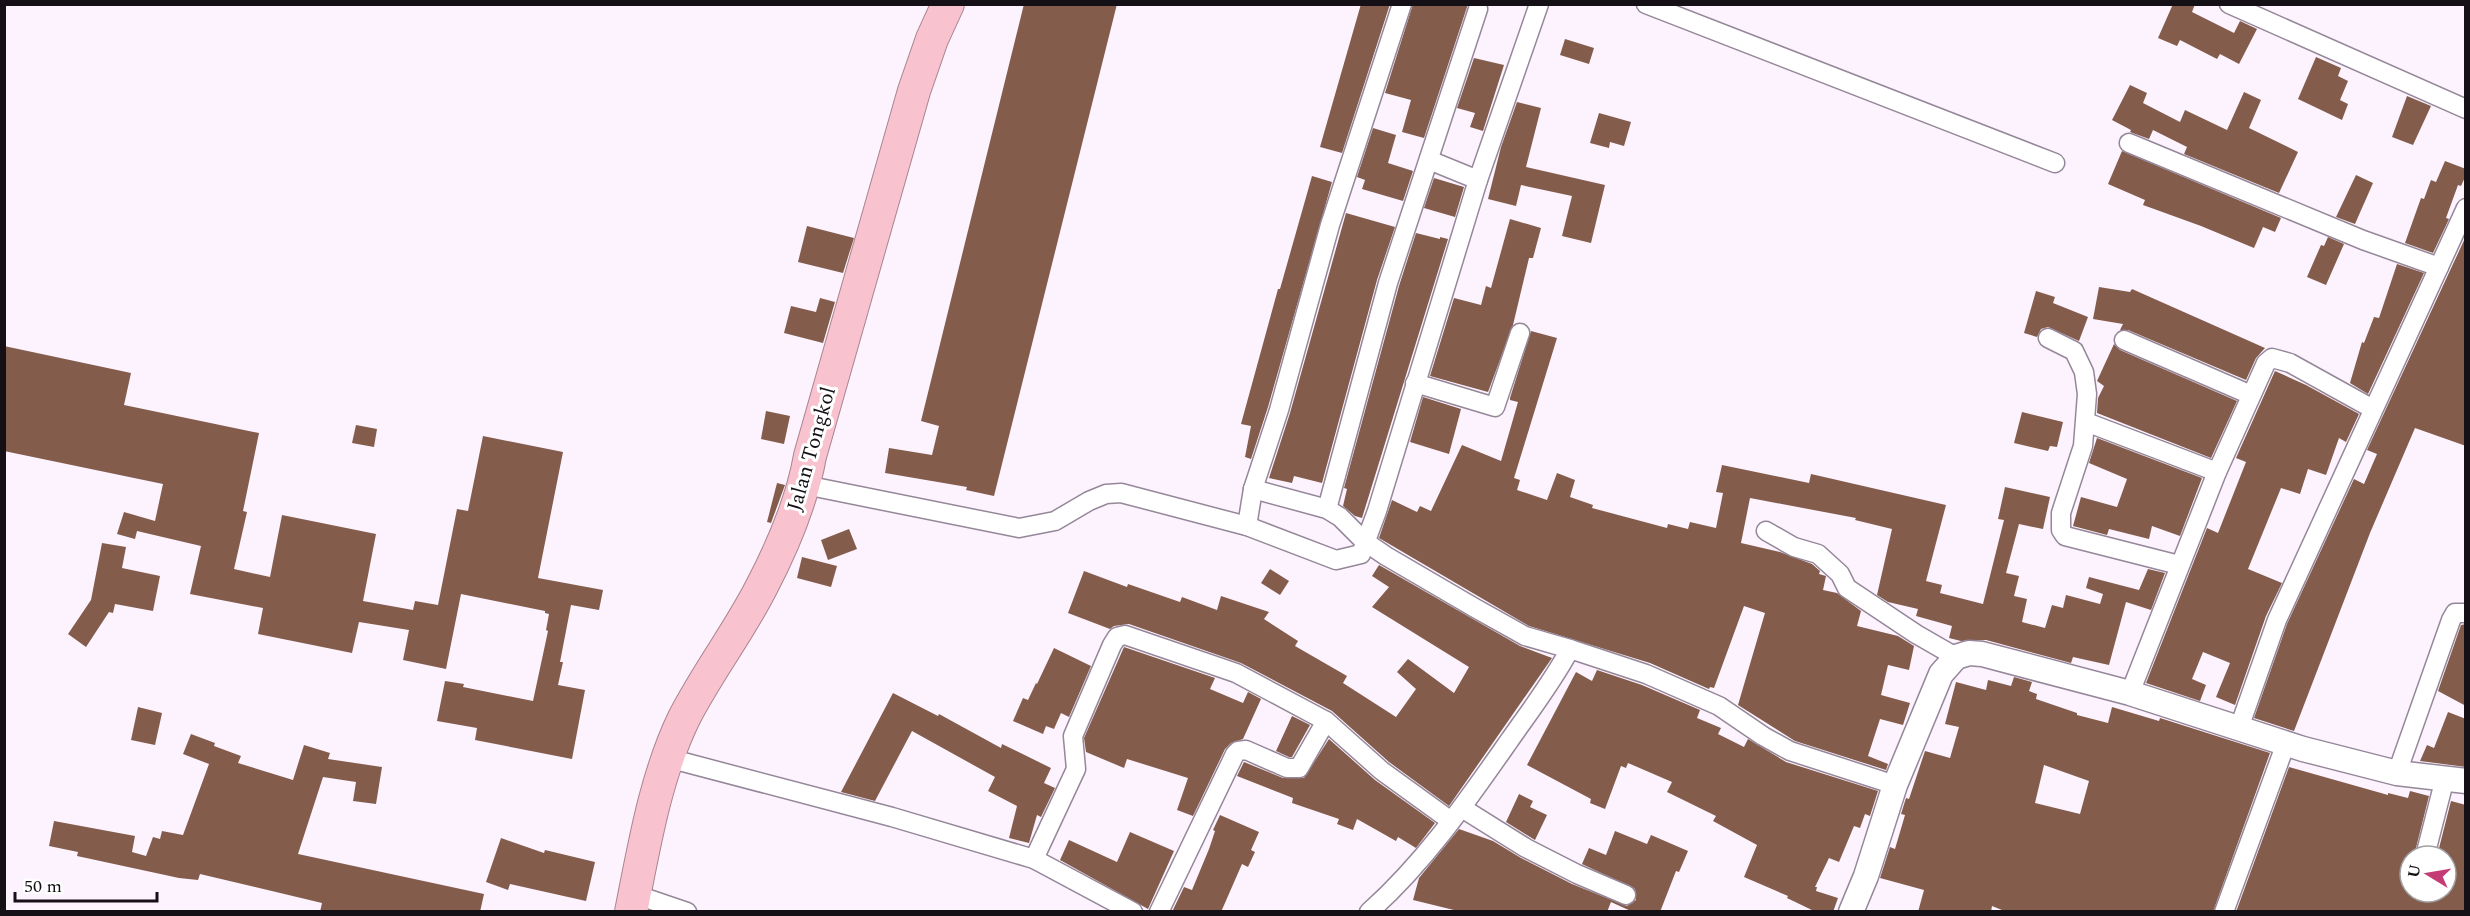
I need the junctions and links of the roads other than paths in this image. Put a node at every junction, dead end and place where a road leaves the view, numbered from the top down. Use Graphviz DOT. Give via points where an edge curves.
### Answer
graph roads {
  1 [pos="948,4"];
  2 [pos="1402,4"];
  3 [pos="1539,4"];
  4 [pos="1646,4"];
  5 [pos="2229,4"];
  6 [pos="1478,9"];
  7 [pos="2466,109"];
  8 [pos="2129,143"];
  9 [pos="1429,160"];
  10 [pos="2055,163"];
  11 [pos="1478,180"];
  12 [pos="2465,213"];
  13 [pos="2439,267"];
  14 [pos="1520,333"];
  15 [pos="2048,338"];
  16 [pos="2124,340"];
  17 [pos="1414,383"];
  18 [pos="2251,395"];
  19 [pos="2373,409"];
  20 [pos="2086,422"];
  21 [pos="808,472"];
  22 [pos="2217,472"];
  23 [pos="1253,489"];
  24 [pos="1327,509"];
  25 [pos="1247,526"];
  26 [pos="1766,531"];
  27 [pos="1363,548"];
  28 [pos="2179,565"];
  29 [pos="2466,613"];
  30 [pos="1570,649"];
  31 [pos="1956,657"];
  32 [pos="2130,693"];
  33 [pos="1326,722"];
  34 [pos="2239,728"];
  35 [pos="2286,743"];
  36 [pos="668,758"];
  37 [pos="2397,773"];
  38 [pos="2455,779"];
  39 [pos="1895,784"];
  40 [pos="1457,815"];
  41 [pos="2430,844"];
  42 [pos="1034,859"];
  43 [pos="1626,895"];
  44 [pos="633,903"];
  45 [pos="687,912"];
  46 [pos="1133,912"];
  47 [pos="1160,912"];
  48 [pos="1369,912"];
  49 [pos="1851,912"];
  50 [pos="2224,912"];
  1 -- 21 [label="highway, Jalan Tongkol" via="914,92"];
  2 -- 23 [label="street" via="1330,225 1280,410"];
  3 -- 11 [label="street"];
  4 -- 10 [label="street"];
  5 -- 7 [label="street"];
  6 -- 9 [label="street"];
  8 -- 13 [label="street" via="2363,240"];
  9 -- 11 [label="street"];
  9 -- 24 [label="street" via="1388,283"];
  11 -- 17 [label="street"];
  12 -- 13 [label="street"];
  13 -- 19 [label="street"];
  14 -- 17 [label="street" via="1495,407"];
  15 -- 20 [label="street" via="2074,351 2080,361 2087,394"];
  16 -- 18 [label="street"];
  17 -- 27 [label="street"];
  18 -- 19 [label="street" via="2266,363 2272,358 2281,359"];
  18 -- 22 [label="street"];
  19 -- 34 [label="street" via="2277,620"];
  20 -- 22 [label="street"];
  20 -- 28 [label="street" via="2083,446 2061,513 2061,530 2065,536"];
  21 -- 25 [label="street" via="1019,528 1055,521 1106,494 1121,493"];
  21 -- 36 [label="highway, Jalan Tongkol" via="761,588 700,688"];
  22 -- 28 [label="street"];
  23 -- 24 [label="street"];
  23 -- 25 [label="street"];
  24 -- 27 [label="street" via="1340,517"];
  25 -- 27 [label="street" via="1336,560"];
  26 -- 31 [label="street" via="1794,547 1818,554 1840,574 1847,588"];
  27 -- 30 [label="street" via="1525,636"];
  28 -- 32 [label="street"];
  29 -- 37 [label="street" via="2455,613 2451,620"];
  30 -- 39 [label="street" via="1646,674 1719,706 1790,751"];
  30 -- 40 [label="street"];
  31 -- 32 [label="street" via="1982,654"];
  31 -- 39 [label="street" via="1941,674"];
  32 -- 34 [label="street"];
  33 -- 40 [label="street" via="1382,771"];
  33 -- 42 [label="street" via="1236,673 1125,635 1117,638 1073,736 1076,769"];
  33 -- 47 [label="street" via="1299,768 1287,768 1246,750 1235,754"];
  34 -- 35 [label="street"];
  35 -- 37 [label="street"];
  35 -- 50 [label="street"];
  36 -- 42 [label="street"];
  36 -- 44 [label="highway, Jalan Tongkol" via="648,824"];
  37 -- 38 [label="street"];
  38 -- 41 [label="street"];
  39 -- 49 [label="street"];
  40 -- 43 [label="street"];
  40 -- 48 [label="street"];
  42 -- 46 [label="street"];
  44 -- 45 [label="street"];
}
